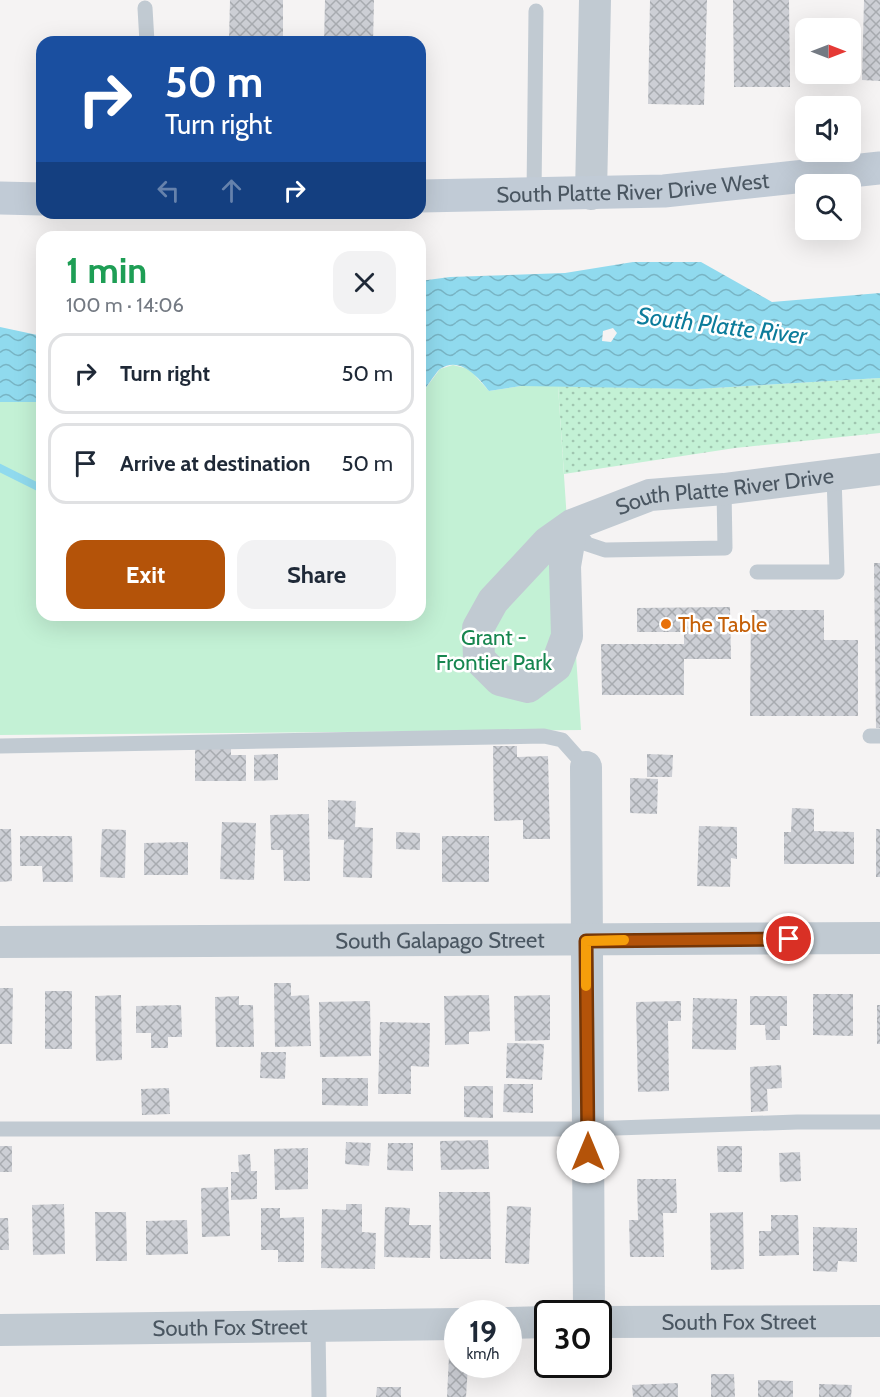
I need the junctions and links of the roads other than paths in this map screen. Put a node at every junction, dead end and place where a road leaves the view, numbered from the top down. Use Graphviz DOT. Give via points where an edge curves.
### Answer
graph roads {
  1 [pos="595,0"];
  2 [pos="145,8"];
  3 [pos="536,11"];
  4 [pos="147,36"];
  5 [pos="880,168"];
  6 [pos="591,194"];
  7 [pos="534,195"];
  8 [pos="426,196"];
  9 [pos="0,198"];
  10 [pos="36,199"];
  11 [pos="880,469"];
  12 [pos="834,475"];
  13 [pos="724,489"];
  14 [pos="572,525"];
  15 [pos="757,572"];
  16 [pos="0,746"];
  17 [pos="586,767"];
  18 [pos="880,938"];
  19 [pos="586,941"];
  20 [pos="0,942"];
  21 [pos="880,1122"];
  22 [pos="0,1129"];
  23 [pos="587,1129"];
  24 [pos="589,1300"];
  25 [pos="880,1321"];
  26 [pos="612,1322"];
  27 [pos="444,1324"];
  28 [pos="318,1326"];
  29 [pos="0,1330"];
  30 [pos="319,1397"];
  1 -- 6 [label="street"];
  2 -- 4 [label="lane"];
  3 -- 7 [label="lane"];
  5 -- 6 [label="street, South Platte River Drive West" via="730,186"];
  6 -- 7 [label="street, South Platte River Drive West"];
  7 -- 8 [label="street, South Platte River Drive West"];
  9 -- 10 [label="street"];
  11 -- 12 [label="street, South Platte River Drive"];
  12 -- 13 [label="street, South Platte River Drive"];
  12 -- 15 [label="lane" via="837,573"];
  13 -- 14 [label="street, South Platte River Drive" via="650,495"];
  13 -- 14 [label="lane" via="725,548 605,550 587,544"];
  14 -- 14 [label="street, South Platte River Drive" via="548,542 501,592 478,628 479,659 500,680 528,687 556,666 567,636 565,566"];
  16 -- 17 [label="lane" via="544,736 562,740"];
  17 -- 19 [label="street"];
  18 -- 19 [label="street, South Galapago Street"];
  19 -- 20 [label="street, South Galapago Street"];
  19 -- 23 [label="street"];
  21 -- 23 [label="lane"];
  22 -- 23 [label="lane"];
  23 -- 24 [label="street"];
  25 -- 26 [label="street, South Fox Street"];
  27 -- 28 [label="street, South Fox Street"];
  28 -- 29 [label="street, South Fox Street"];
  28 -- 30 [label="lane"];
}
